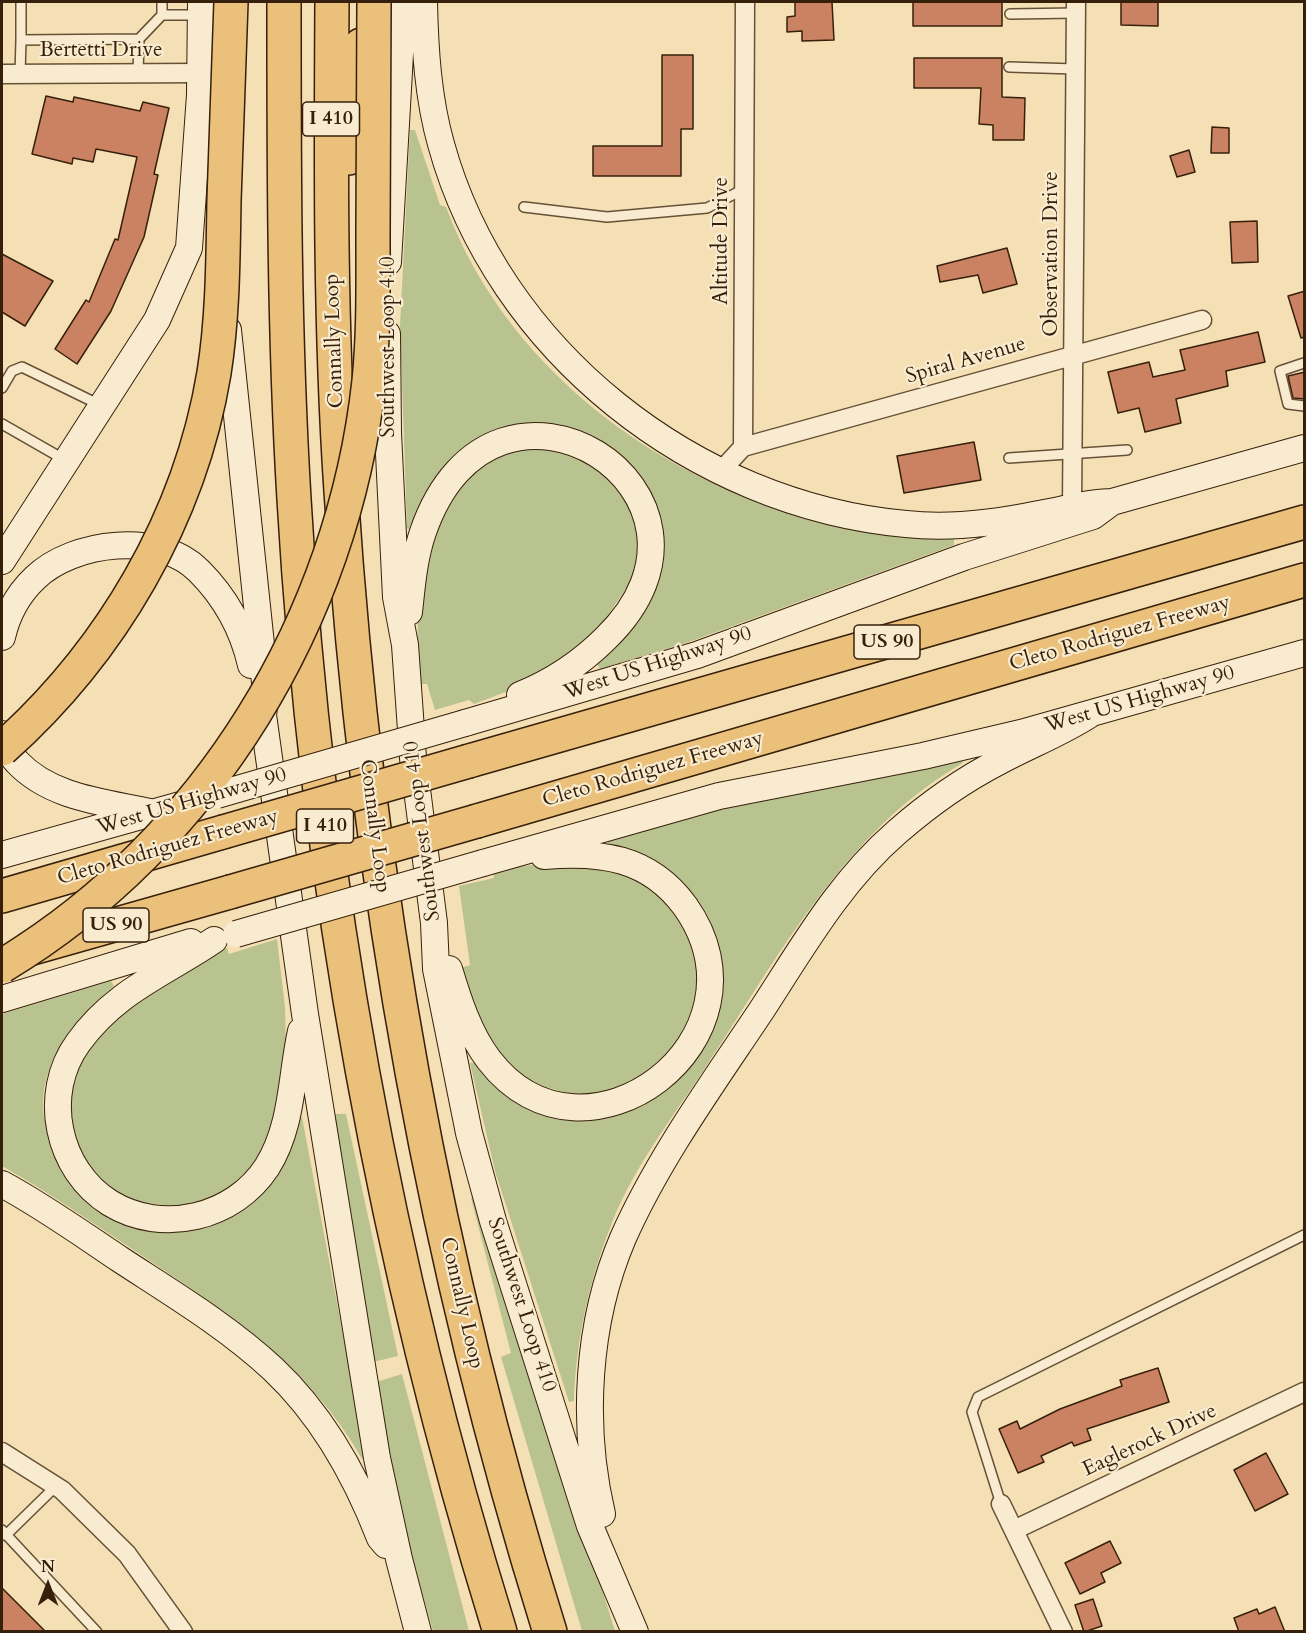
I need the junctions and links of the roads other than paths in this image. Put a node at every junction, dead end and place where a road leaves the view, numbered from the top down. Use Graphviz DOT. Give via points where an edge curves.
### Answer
graph roads {
  1 [pos="21,2"];
  2 [pos="162,2"];
  3 [pos="231,2"];
  4 [pos="284,2"];
  5 [pos="332,2"];
  6 [pos="365,2"];
  7 [pos="374,2"];
  8 [pos="403,2"];
  9 [pos="424,2"];
  10 [pos="746,2"];
  11 [pos="1076,7"];
  12 [pos="201,8"];
  13 [pos="1010,14"];
  14 [pos="162,15"];
  15 [pos="139,39"];
  16 [pos="21,40"];
  17 [pos="1009,67"];
  18 [pos="1076,69"];
  19 [pos="201,73"];
  20 [pos="11,74"];
  21 [pos="138,74"];
  22 [pos="744,189"];
  23 [pos="524,207"];
  24 [pos="332,236"];
  25 [pos="1202,320"];
  26 [pos="1075,355"];
  27 [pos="1305,363"];
  28 [pos="2,388"];
  29 [pos="1305,406"];
  30 [pos="102,407"];
  31 [pos="2,424"];
  32 [pos="743,447"];
  33 [pos="1305,448"];
  34 [pos="1127,450"];
  35 [pos="1072,454"];
  36 [pos="1009,458"];
  37 [pos="66,461"];
  38 [pos="720,472"];
  39 [pos="1112,502"];
  40 [pos="1072,507"];
  41 [pos="1305,522"];
  42 [pos="2,561"];
  43 [pos="1305,580"];
  44 [pos="2,637"];
  45 [pos="405,645"];
  46 [pos="1305,653"];
  47 [pos="263,715"];
  48 [pos="1089,715"];
  49 [pos="470,722"];
  50 [pos="2,734"];
  51 [pos="2,749"];
  52 [pos="156,813"];
  53 [pos="2,855"];
  54 [pos="494,860"];
  55 [pos="2,896"];
  56 [pos="434,923"];
  57 [pos="225,937"];
  58 [pos="2,957"];
  59 [pos="2,966"];
  60 [pos="2,999"];
  61 [pos="305,1014"];
  62 [pos="2,1184"];
  63 [pos="1305,1235"];
  64 [pos="1305,1392"];
  65 [pos="2,1452"];
  66 [pos="56,1486"];
  67 [pos="1001,1504"];
  68 [pos="1014,1530"];
  69 [pos="3,1533"];
  70 [pos="399,1559"];
  71 [pos="633,1626"];
  72 [pos="98,1632"];
  73 [pos="183,1632"];
  74 [pos="418,1632"];
  75 [pos="500,1632"];
  76 [pos="550,1632"];
  77 [pos="1063,1632"];
  1 -- 16 [label="lane"];
  2 -- 14 [label="lane"];
  3 -- 51 [label="highway, bridge" via="220,322 210,390 193,455 163,534 122,609 67,683"];
  4 -- 75 [label="highway, I 410" via="285,295 294,502 307,671 327,843 365,1078 405,1279"];
  5 -- 24 [label="highway, Connally Loop / I 410"];
  6 -- 24 [label="highway" via="350,153"];
  7 -- 59 [label="highway, bridge" via="373,318 369,377 353,477 330,559 269,690 197,794 109,887"];
  8 -- 45 [label="main road, Southwest Loop 410" via="392,168 386,356 393,556"];
  9 -- 38 [label="main road" via="430,87 441,145 464,207 495,265 543,332 609,399 649,432"];
  10 -- 22 [label="street, Altitude Drive"];
  11 -- 13 [label="lane"];
  11 -- 18 [label="street, Observation Drive"];
  12 -- 14 [label="lane"];
  12 -- 19 [label="main road"];
  14 -- 15 [label="lane"];
  15 -- 16 [label="lane"];
  15 -- 21 [label="lane"];
  16 -- 20 [label="lane"];
  17 -- 18 [label="lane"];
  18 -- 26 [label="street, Observation Drive"];
  19 -- 21 [label="street, Bertetti Drive"];
  19 -- 30 [label="main road" via="189,248 157,320"];
  19 -- 47 [label="main road" via="214,84 220,238 266,692"];
  20 -- 21 [label="street, Bertetti Drive"];
  22 -- 23 [label="lane" via="707,208 607,217"];
  22 -- 32 [label="street, Altitude Drive"];
  24 -- 76 [label="highway, Connally Loop / I 410" via="336,408 347,578 361,728 390,939 420,1118 448,1252 516,1520"];
  25 -- 26 [label="street, Spiral Avenue"];
  26 -- 32 [label="street, Spiral Avenue"];
  26 -- 35 [label="street, Observation Drive"];
  27 -- 29 [label="lane" via="1280,371 1288,404"];
  28 -- 30 [label="lane" via="12,371 22,367"];
  30 -- 37 [label="main road"];
  31 -- 37 [label="lane"];
  32 -- 38 [label="street"];
  33 -- 39 [label="main road, West US Highway 90"];
  34 -- 35 [label="lane"];
  35 -- 36 [label="lane"];
  35 -- 40 [label="street, Observation Drive"];
  37 -- 42 [label="main road"];
  38 -- 40 [label="main road" via="811,506 905,524 988,522"];
  39 -- 40 [label="main road"];
  39 -- 49 [label="main road, West US Highway 90" via="1094,516 964,557 697,654"];
  41 -- 55 [label="highway, Cleto Rodriguez Freeway / US 90, bridge"];
  43 -- 58 [label="highway, Cleto Rodriguez Freeway / US 90, bridge"];
  44 -- 47 [label="main road" via="15,603 35,577 60,561 116,545 170,552 198,570 239,623"];
  45 -- 49 [label="main road" via="413,574 425,526 449,481 470,459 510,440 551,437 589,448 622,473 640,502 649,535 647,571 635,604 582,660 535,688 493,705"];
  45 -- 56 [label="main road, Southwest Loop 410" via="413,758"];
  46 -- 48 [label="main road, West US Highway 90"];
  47 -- 61 [label="main road"];
  48 -- 54 [label="main road, West US Highway 90" via="944,752 719,796"];
  48 -- 71 [label="main road" via="963,782 918,814 869,858 817,926 641,1201 607,1285 595,1344 591,1402 598,1495"];
  49 -- 52 [label="main road, West US Highway 90, bridge"];
  50 -- 52 [label="main road" via="16,761 40,781 69,795"];
  52 -- 53 [label="main road, West US Highway 90"];
  54 -- 56 [label="main road" via="589,854 617,857 654,874 680,900 700,934 709,979 703,1018 687,1052 673,1069 643,1092 597,1105 560,1104 522,1089 496,1068 477,1041"];
  54 -- 57 [label="main road, West US Highway 90, bridge"];
  56 -- 71 [label="main road, Southwest Loop 410" via="436,969 482,1183 590,1526"];
  57 -- 60 [label="main road, West US Highway 90" via="188,943"];
  57 -- 61 [label="main road" via="141,982 112,1005 82,1037 66,1064 57,1100 60,1134 76,1167 102,1198 141,1216 179,1219 214,1211 247,1190 266,1168 281,1135"];
  61 -- 70 [label="main road" via="377,1458"];
  62 -- 70 [label="main road" via="188,1304 273,1369 326,1433 353,1478 380,1538"];
  63 -- 67 [label="lane" via="978,1397 972,1412"];
  64 -- 68 [label="street, Eaglerock Drive"];
  65 -- 66 [label="street"];
  66 -- 69 [label="lane"];
  66 -- 73 [label="street" via="127,1554"];
  67 -- 68 [label="street"];
  68 -- 77 [label="street"];
  69 -- 72 [label="lane"];
  70 -- 74 [label="main road"];
}
